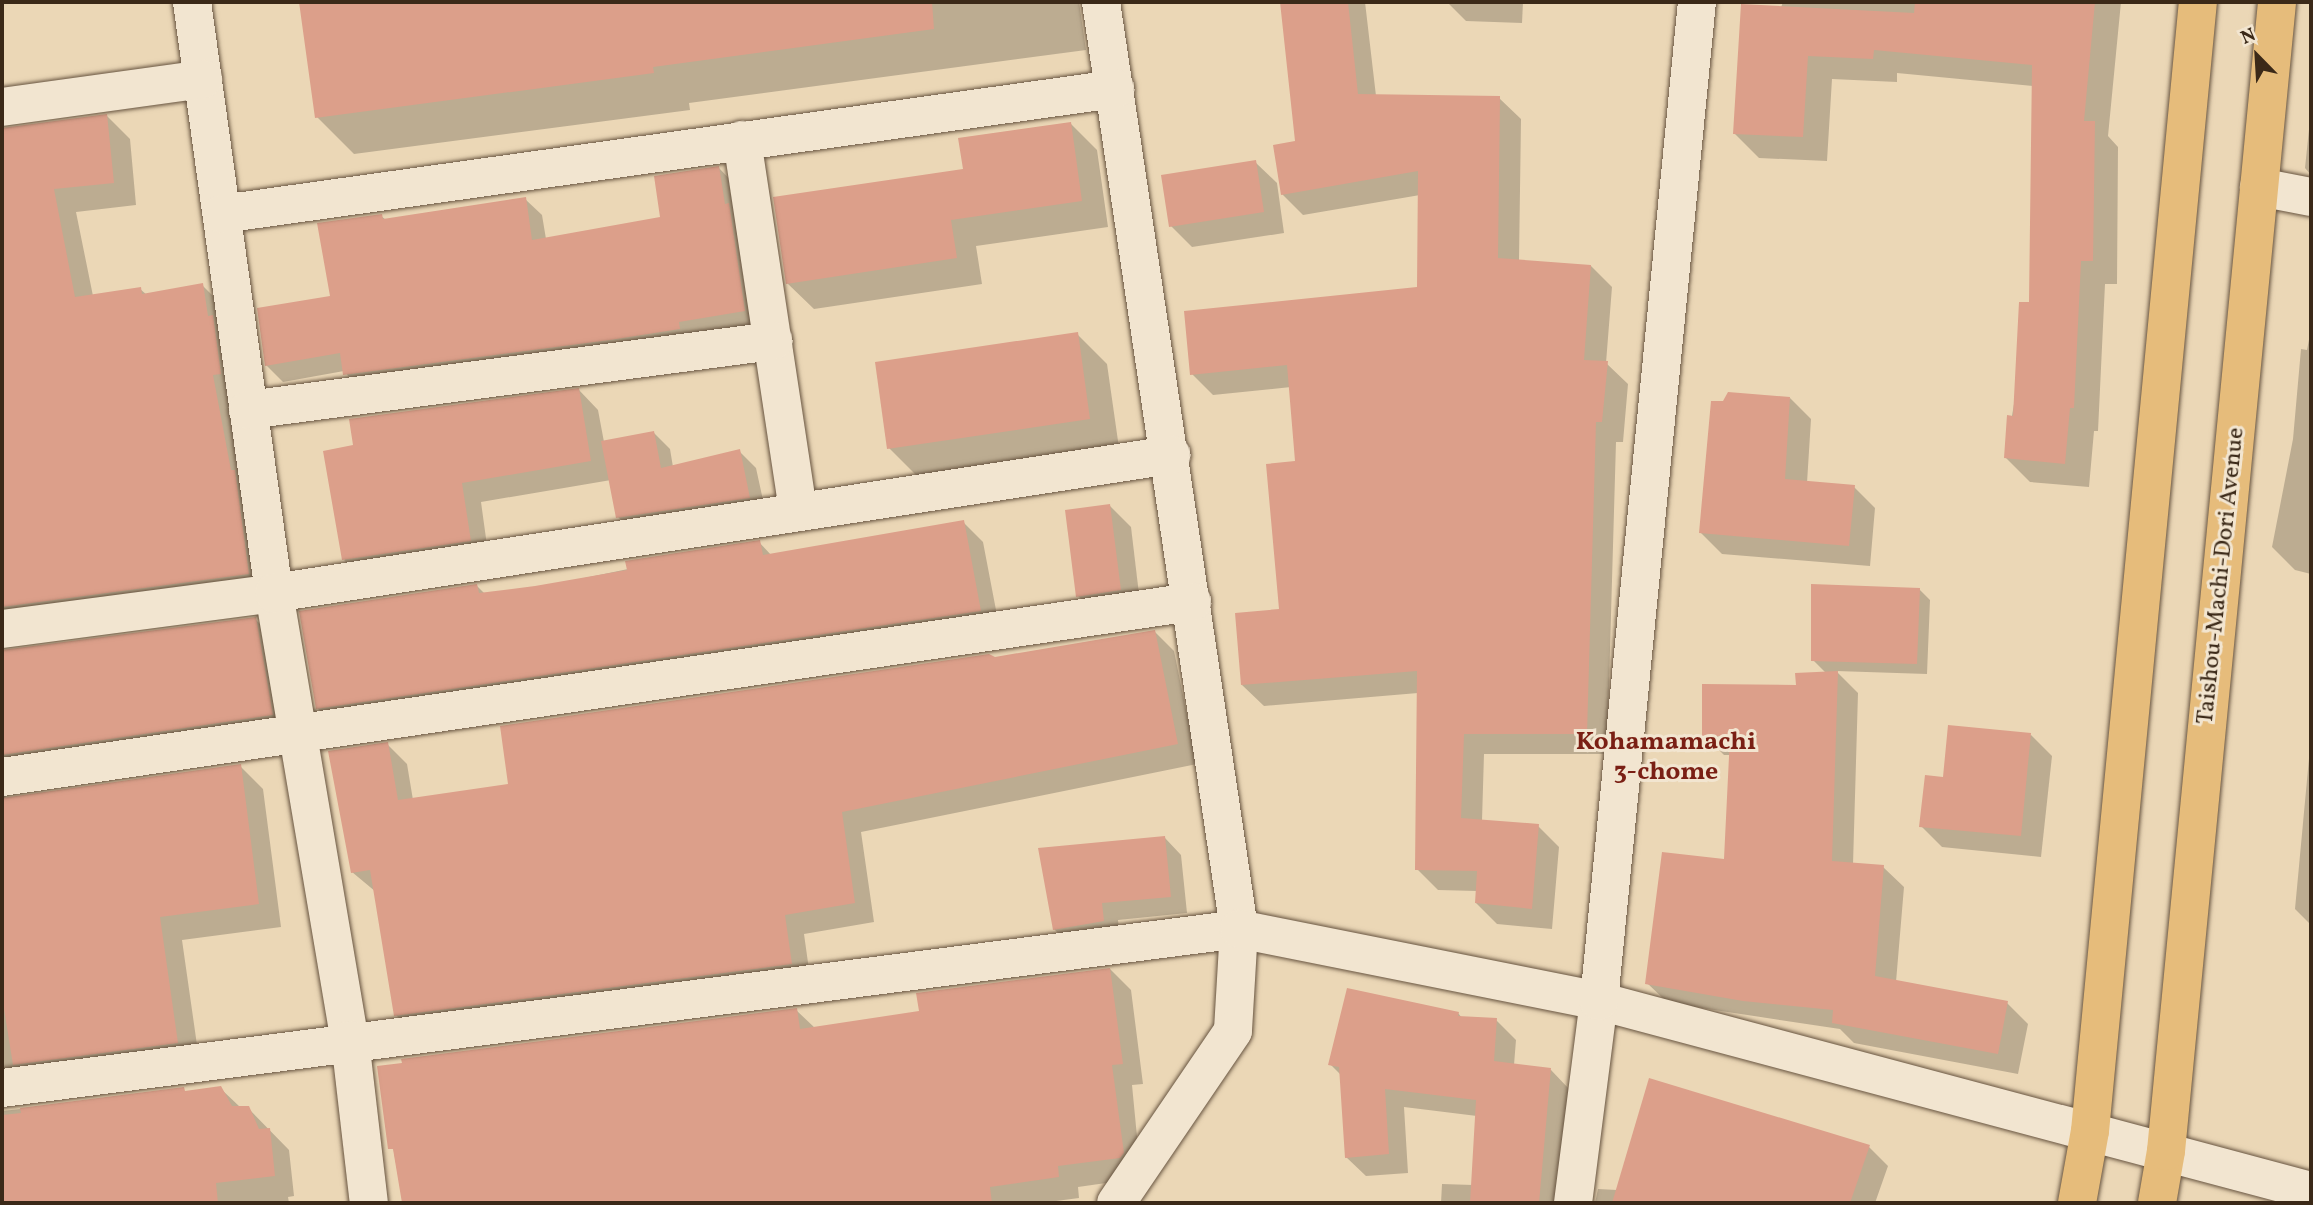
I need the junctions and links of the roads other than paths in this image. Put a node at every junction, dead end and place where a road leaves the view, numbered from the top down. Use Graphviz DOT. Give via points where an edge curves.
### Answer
graph roads {
  1 [pos="192,2"];
  2 [pos="1101,2"];
  3 [pos="1697,2"];
  4 [pos="2198,2"];
  5 [pos="2277,2"];
  6 [pos="203,79"];
  7 [pos="1115,89"];
  8 [pos="2,107"];
  9 [pos="742,141"];
  10 [pos="2259,187"];
  11 [pos="2311,197"];
  12 [pos="222,214"];
  13 [pos="773,341"];
  14 [pos="248,410"];
  15 [pos="1171,455"];
  16 [pos="798,512"];
  17 [pos="274,593"];
  18 [pos="1192,602"];
  19 [pos="2,629"];
  20 [pos="298,733"];
  21 [pos="2,777"];
  22 [pos="1239,929"];
  23 [pos="1599,1001"];
  24 [pos="351,1040"];
  25 [pos="2,1088"];
  26 [pos="2090,1131"];
  27 [pos="2166,1151"];
  28 [pos="2311,1191"];
  29 [pos="369,1203"];
  30 [pos="1116,1203"];
  31 [pos="1573,1203"];
  32 [pos="2077,1203"];
  33 [pos="2157,1203"];
  1 -- 6 [label="street"];
  2 -- 7 [label="street"];
  3 -- 23 [label="street"];
  4 -- 26 [label="highway"];
  5 -- 10 [label="highway, Taishou-Machi-Dori Avenue"];
  6 -- 8 [label="street"];
  6 -- 12 [label="street"];
  7 -- 9 [label="street"];
  7 -- 15 [label="street"];
  9 -- 12 [label="street"];
  9 -- 13 [label="street"];
  10 -- 11 [label="street"];
  10 -- 27 [label="highway, Taishou-Machi-Dori Avenue"];
  12 -- 14 [label="street"];
  13 -- 14 [label="street"];
  13 -- 16 [label="street"];
  14 -- 17 [label="street"];
  15 -- 16 [label="street"];
  15 -- 18 [label="street"];
  16 -- 17 [label="street"];
  17 -- 19 [label="street"];
  17 -- 20 [label="street"];
  18 -- 20 [label="street"];
  18 -- 22 [label="street"];
  20 -- 21 [label="street"];
  20 -- 24 [label="street"];
  22 -- 23 [label="street"];
  22 -- 24 [label="street"];
  22 -- 30 [label="street" via="1233,1031"];
  23 -- 26 [label="street"];
  23 -- 31 [label="street"];
  24 -- 25 [label="street"];
  24 -- 29 [label="street"];
  26 -- 27 [label="street"];
  26 -- 32 [label="highway"];
  27 -- 28 [label="street"];
  27 -- 33 [label="highway, Taishou-Machi-Dori Avenue"];
}
